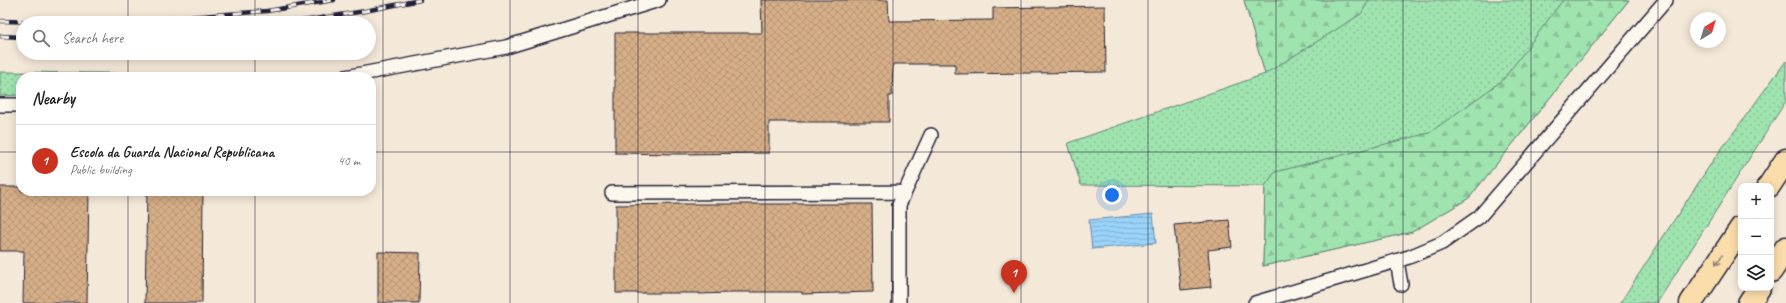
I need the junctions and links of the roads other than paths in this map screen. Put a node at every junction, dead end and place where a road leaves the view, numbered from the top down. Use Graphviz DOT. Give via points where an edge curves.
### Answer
graph roads {
  1 [pos="658,0"];
  2 [pos="1666,0"];
  3 [pos="372,72"];
  4 [pos="0,105"];
  5 [pos="16,105"];
  6 [pos="931,135"];
  7 [pos="1786,160"];
  8 [pos="1771,183"];
  9 [pos="905,192"];
  10 [pos="612,193"];
  11 [pos="1738,232"];
  12 [pos="1786,248"];
  13 [pos="1397,261"];
  14 [pos="1774,266"];
  15 [pos="1400,284"];
  16 [pos="1757,291"];
  17 [pos="899,303"];
  18 [pos="1255,303"];
  19 [pos="1691,303"];
  20 [pos="1749,303"];
  1 -- 3 [label="lane" via="506,47"];
  2 -- 13 [label="lane" via="1479,217 1442,243"];
  4 -- 5 [label="lane"];
  6 -- 9 [label="lane"];
  7 -- 8 [label="main road"];
  9 -- 10 [label="lane"];
  9 -- 17 [label="lane" via="899,205"];
  11 -- 19 [label="main road, one-way"];
  12 -- 14 [label="main road"];
  13 -- 15 [label="lane"];
  13 -- 18 [label="lane"];
  16 -- 20 [label="main road"];
}
